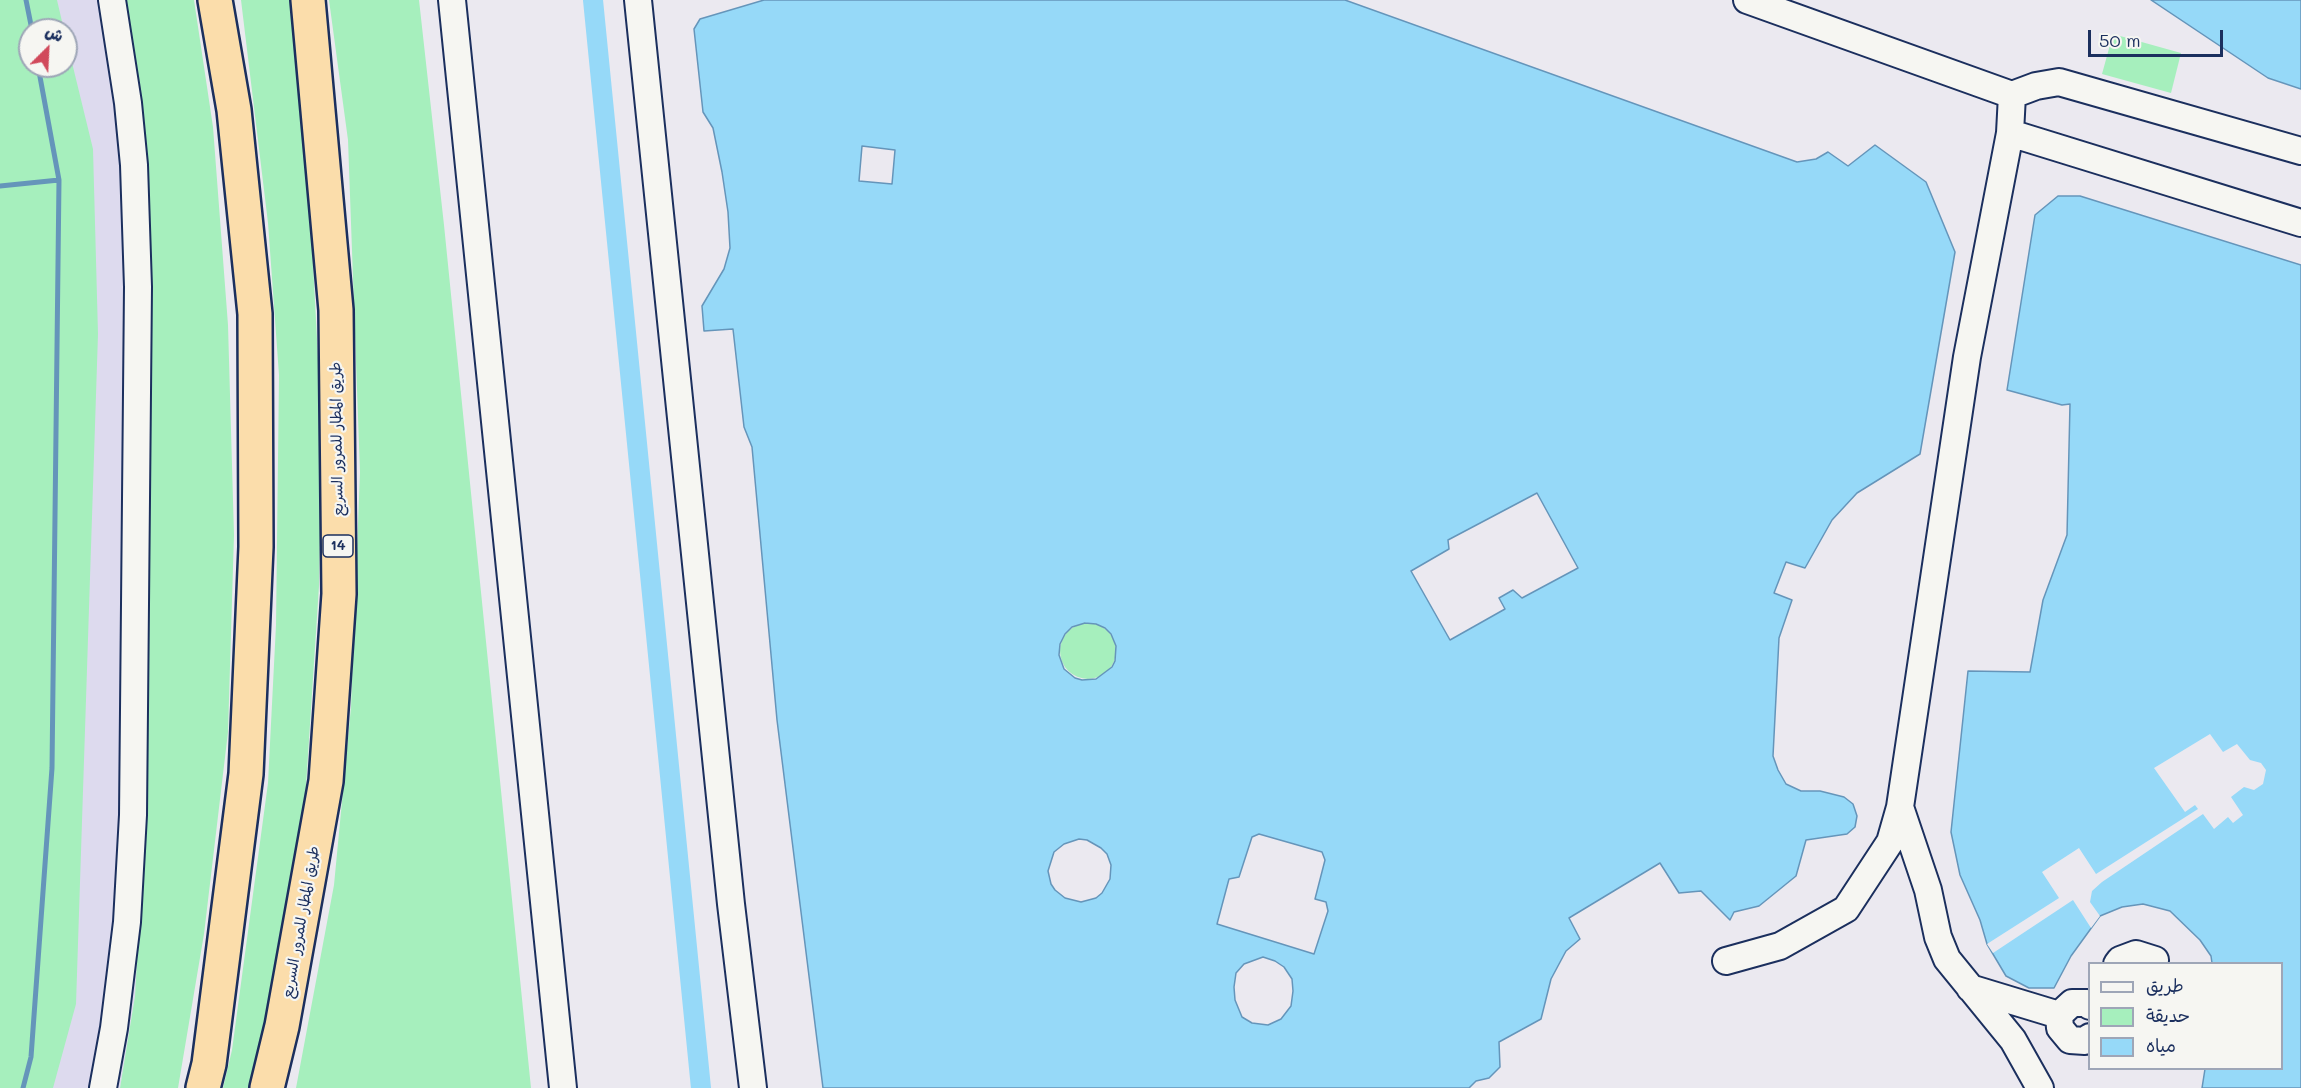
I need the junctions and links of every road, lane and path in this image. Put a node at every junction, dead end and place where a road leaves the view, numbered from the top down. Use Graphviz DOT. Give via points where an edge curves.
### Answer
graph roads {
  1 [pos="112,0"];
  2 [pos="215,0"];
  3 [pos="308,0"];
  4 [pos="452,0"];
  5 [pos="638,0"];
  6 [pos="1747,0"];
  7 [pos="2012,95"];
  8 [pos="2010,133"];
  9 [pos="2301,150"];
  10 [pos="2301,223"];
  11 [pos="1900,807"];
  12 [pos="2155,960"];
  13 [pos="1726,961"];
  14 [pos="2118,962"];
  15 [pos="1970,988"];
  16 [pos="2088,1003"];
  17 [pos="2059,1015"];
  18 [pos="2088,1039"];
  19 [pos="103,1088"];
  20 [pos="203,1088"];
  21 [pos="267,1088"];
  22 [pos="563,1088"];
  23 [pos="753,1088"];
  24 [pos="2040,1088"];
  1 -- 19 [label="street" via="134,165 138,299 133,815 127,922"];
  2 -- 20 [label="highway" via="234,110 255,314 256,547 246,774"];
  3 -- 21 [label="highway, طريق المطار للمرور السريع / 14" via="336,310 339,594 326,781 282,1026"];
  4 -- 22 [label="street"];
  5 -- 23 [label="street"];
  6 -- 7 [label="street"];
  7 -- 8 [label="street"];
  7 -- 9 [label="street" via="2059,82"];
  8 -- 10 [label="street"];
  8 -- 11 [label="street" via="1967,357"];
  11 -- 13 [label="street" via="1890,842 1846,909 1780,946"];
  11 -- 15 [label="street" via="1928,890 1938,937 1947,959"];
  12 -- 14 [label="street" via="2136,954"];
  15 -- 17 [label="street"];
  15 -- 24 [label="street" via="2013,1040"];
  16 -- 17 [label="street" via="2072,1003"];
  17 -- 18 [label="street" via="2060,1028 2070,1040"];
}
